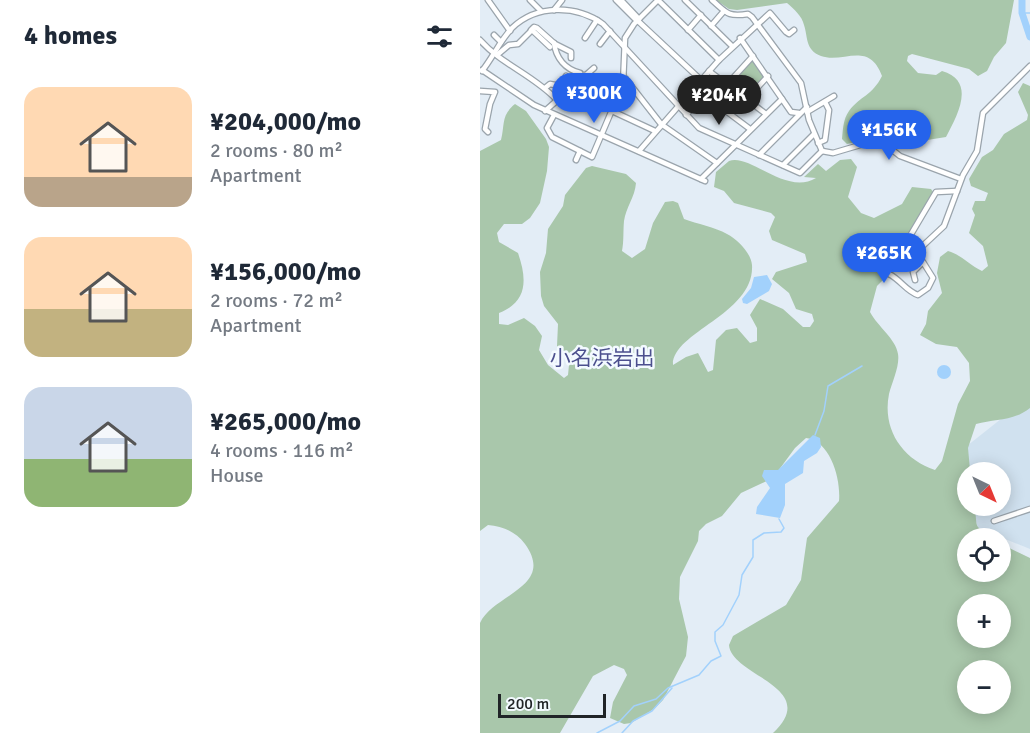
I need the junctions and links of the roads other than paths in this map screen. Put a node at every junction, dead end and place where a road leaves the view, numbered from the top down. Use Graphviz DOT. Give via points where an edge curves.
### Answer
graph roads {
  1 [pos="488,0"];
  2 [pos="530,0"];
  3 [pos="541,0"];
  4 [pos="562,0"];
  5 [pos="616,0"];
  6 [pos="621,0"];
  7 [pos="658,0"];
  8 [pos="685,0"];
  9 [pos="712,0"];
  10 [pos="536,5"];
  11 [pos="554,10"];
  12 [pos="541,11"];
  13 [pos="724,11"];
  14 [pos="701,15"];
  15 [pos="597,20"];
  16 [pos="638,20"];
  17 [pos="757,23"];
  18 [pos="711,26"];
  19 [pos="688,30"];
  20 [pos="794,30"];
  21 [pos="510,31"];
  22 [pos="610,31"];
  23 [pos="494,35"];
  24 [pos="585,38"];
  25 [pos="740,38"];
  26 [pos="480,40"];
  27 [pos="501,42"];
  28 [pos="571,43"];
  29 [pos="600,44"];
  30 [pos="552,45"];
  31 [pos="624,45"];
  32 [pos="732,46"];
  33 [pos="567,49"];
  34 [pos="496,54"];
  35 [pos="753,56"];
  36 [pos="571,58"];
  37 [pos="719,60"];
  38 [pos="1030,66"];
  39 [pos="594,68"];
  40 [pos="481,70"];
  41 [pos="709,71"];
  42 [pos="580,75"];
  43 [pos="566,76"];
  44 [pos="768,76"];
  45 [pos="625,78"];
  46 [pos="701,80"];
  47 [pos="500,84"];
  48 [pos="574,84"];
  49 [pos="555,85"];
  50 [pos="727,85"];
  51 [pos="694,87"];
  52 [pos="545,88"];
  53 [pos="480,92"];
  54 [pos="494,92"];
  55 [pos="704,95"];
  56 [pos="834,96"];
  57 [pos="556,99"];
  58 [pos="747,99"];
  59 [pos="782,99"];
  60 [pos="491,100"];
  61 [pos="712,101"];
  62 [pos="825,102"];
  63 [pos="497,104"];
  64 [pos="678,105"];
  65 [pos="807,110"];
  66 [pos="545,111"];
  67 [pos="612,111"];
  68 [pos="799,113"];
  69 [pos="766,114"];
  70 [pos="554,115"];
  71 [pos="686,116"];
  72 [pos="661,124"];
  73 [pos="750,129"];
  74 [pos="655,130"];
  75 [pos="488,132"];
  76 [pos="814,134"];
  77 [pos="602,135"];
  78 [pos="818,143"];
  79 [pos="735,145"];
  80 [pos="580,151"];
  81 [pos="639,151"];
  82 [pos="822,152"];
  83 [pos="759,155"];
  84 [pos="576,160"];
  85 [pos="717,163"];
  86 [pos="783,165"];
  87 [pos="961,179"];
  88 [pos="957,191"];
  89 [pos="920,263"];
  90 [pos="915,280"];
  91 [pos="1030,509"];
  92 [pos="994,521"];
  1 -- 21 [label="street"];
  2 -- 10 [label="street"];
  3 -- 10 [label="street"];
  4 -- 11 [label="street"];
  5 -- 16 [label="street"];
  6 -- 16 [label="street"];
  7 -- 16 [label="street"];
  7 -- 19 [label="street"];
  8 -- 14 [label="street"];
  9 -- 13 [label="street"];
  10 -- 12 [label="street"];
  11 -- 12 [label="street"];
  11 -- 15 [label="street" via="575,11"];
  12 -- 21 [label="street"];
  13 -- 17 [label="street" via="737,17 748,14"];
  13 -- 18 [label="street"];
  14 -- 18 [label="street"];
  14 -- 19 [label="street"];
  15 -- 22 [label="street"];
  15 -- 24 [label="street"];
  16 -- 31 [label="street"];
  16 -- 46 [label="street"];
  17 -- 20 [label="street" via="770,13 789,34"];
  17 -- 25 [label="street"];
  17 -- 65 [label="street" via="801,83"];
  18 -- 32 [label="street"];
  19 -- 37 [label="street"];
  21 -- 27 [label="street"];
  22 -- 29 [label="street"];
  22 -- 31 [label="street"];
  23 -- 27 [label="street"];
  25 -- 32 [label="street"];
  25 -- 35 [label="street"];
  26 -- 34 [label="street"];
  27 -- 34 [label="street"];
  28 -- 33 [label="street"];
  30 -- 33 [label="street"];
  30 -- 34 [label="street" via="531,30 518,44"];
  30 -- 42 [label="street" via="565,67"];
  31 -- 45 [label="street"];
  31 -- 64 [label="street"];
  32 -- 37 [label="street"];
  33 -- 36 [label="street"];
  34 -- 40 [label="street"];
  34 -- 52 [label="street"];
  35 -- 44 [label="street"];
  35 -- 50 [label="street"];
  37 -- 41 [label="street"];
  38 -- 87 [label="street" via="983,113 977,151"];
  39 -- 42 [label="street" via="590,76"];
  40 -- 47 [label="street"];
  41 -- 46 [label="street"];
  41 -- 50 [label="street"];
  42 -- 48 [label="street"];
  43 -- 48 [label="street"];
  44 -- 58 [label="street"];
  44 -- 59 [label="street"];
  45 -- 67 [label="street"];
  45 -- 72 [label="street"];
  46 -- 51 [label="street"];
  47 -- 54 [label="street"];
  47 -- 66 [label="street"];
  48 -- 57 [label="street"];
  49 -- 52 [label="street"];
  50 -- 58 [label="street"];
  50 -- 61 [label="street"];
  51 -- 55 [label="street"];
  51 -- 64 [label="street"];
  52 -- 57 [label="street"];
  53 -- 54 [label="street"];
  54 -- 60 [label="street"];
  55 -- 61 [label="street"];
  55 -- 71 [label="street"];
  56 -- 62 [label="street"];
  57 -- 66 [label="street"];
  58 -- 69 [label="street"];
  59 -- 68 [label="street" via="789,111"];
  59 -- 69 [label="street"];
  60 -- 63 [label="street"];
  60 -- 75 [label="street" via="485,129"];
  61 -- 73 [label="street"];
  62 -- 65 [label="street"];
  62 -- 78 [label="street" via="829,110 825,140"];
  64 -- 71 [label="street"];
  64 -- 72 [label="street"];
  65 -- 68 [label="street"];
  65 -- 76 [label="street"];
  66 -- 70 [label="street"];
  67 -- 74 [label="street"];
  67 -- 77 [label="street"];
  68 -- 83 [label="street"];
  69 -- 73 [label="street"];
  70 -- 77 [label="street"];
  70 -- 80 [label="street" via="547,128 552,137"];
  71 -- 79 [label="street" via="699,128"];
  72 -- 74 [label="street"];
  72 -- 85 [label="street"];
  73 -- 79 [label="street"];
  74 -- 81 [label="street"];
  76 -- 78 [label="street"];
  76 -- 86 [label="street"];
  77 -- 80 [label="street" via="592,157"];
  77 -- 81 [label="street"];
  78 -- 82 [label="street"];
  79 -- 83 [label="street"];
  79 -- 85 [label="street"];
  80 -- 84 [label="street"];
  81 -- 85 [label="street" via="703,180"];
  82 -- 86 [label="street" via="800,173"];
  82 -- 87 [label="street" via="833,153 867,143 886,145 900,156"];
  83 -- 86 [label="street"];
  87 -- 88 [label="street"];
  88 -- 89 [label="street" via="944,226 913,255"];
  88 -- 89 [label="street" via="936,192 887,265 889,274 918,295 933,278 926,264"];
  89 -- 90 [label="street" via="913,272"];
  91 -- 92 [label="street"];
}
